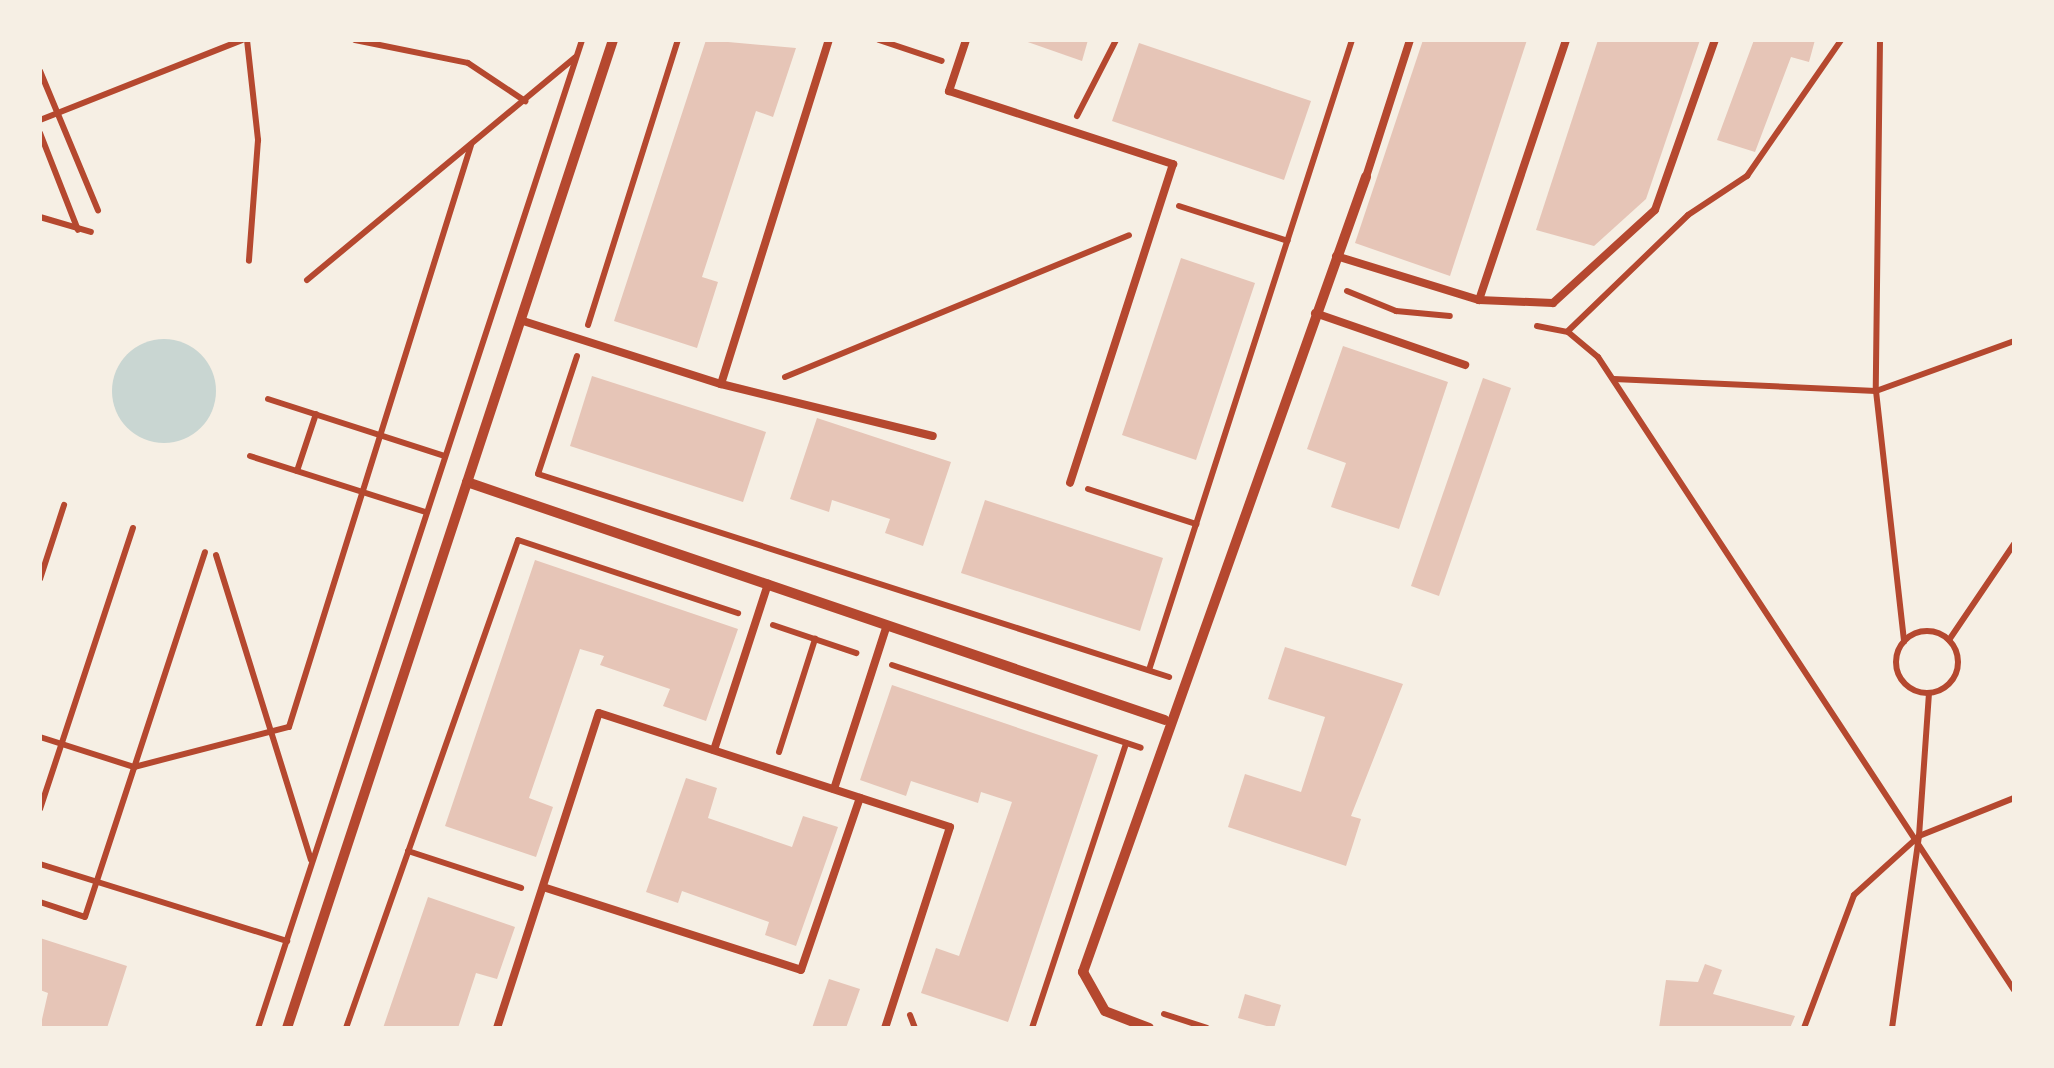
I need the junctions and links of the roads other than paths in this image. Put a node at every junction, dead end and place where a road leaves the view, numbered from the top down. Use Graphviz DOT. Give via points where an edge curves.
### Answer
graph roads {
  1 [pos="613,40"];
  2 [pos="829,40"];
  3 [pos="966,40"];
  4 [pos="1410,40"];
  5 [pos="1566,40"];
  6 [pos="1715,40"];
  7 [pos="1366,177"];
  8 [pos="1336,256"];
  9 [pos="1479,300"];
  10 [pos="1315,313"];
  11 [pos="520,320"];
  12 [pos="1465,366"];
  13 [pos="721,384"];
  14 [pos="933,436"];
  15 [pos="467,482"];
  16 [pos="1070,483"];
  17 [pos="768,584"];
  18 [pos="887,625"];
  19 [pos="1166,720"];
  20 [pos="714,750"];
  21 [pos="834,789"];
  22 [pos="860,798"];
  23 [pos="542,890"];
  24 [pos="287,1028"];
  25 [pos="498,1028"];
  26 [pos="885,1028"];
  27 [pos="1149,1028"];
  1 -- 11 [label="street"];
  2 -- 13 [label="lane"];
  3 -- 16 [label="lane" via="949,92 1173,164"];
  4 -- 7 [label="lane"];
  5 -- 9 [label="lane"];
  6 -- 9 [label="lane" via="1655,210 1553,303"];
  7 -- 8 [label="street"];
  8 -- 9 [label="lane"];
  8 -- 10 [label="street"];
  10 -- 12 [label="lane"];
  10 -- 19 [label="street"];
  11 -- 13 [label="lane"];
  11 -- 15 [label="street"];
  13 -- 14 [label="lane"];
  15 -- 17 [label="street"];
  15 -- 24 [label="street"];
  17 -- 18 [label="street"];
  17 -- 20 [label="lane"];
  18 -- 19 [label="street"];
  18 -- 21 [label="lane"];
  19 -- 27 [label="street" via="1083,972 1105,1012"];
  20 -- 21 [label="lane"];
  20 -- 23 [label="lane" via="600,713"];
  21 -- 22 [label="lane"];
  22 -- 23 [label="lane" via="802,970"];
  22 -- 26 [label="lane" via="950,827"];
  23 -- 25 [label="lane"];
}
